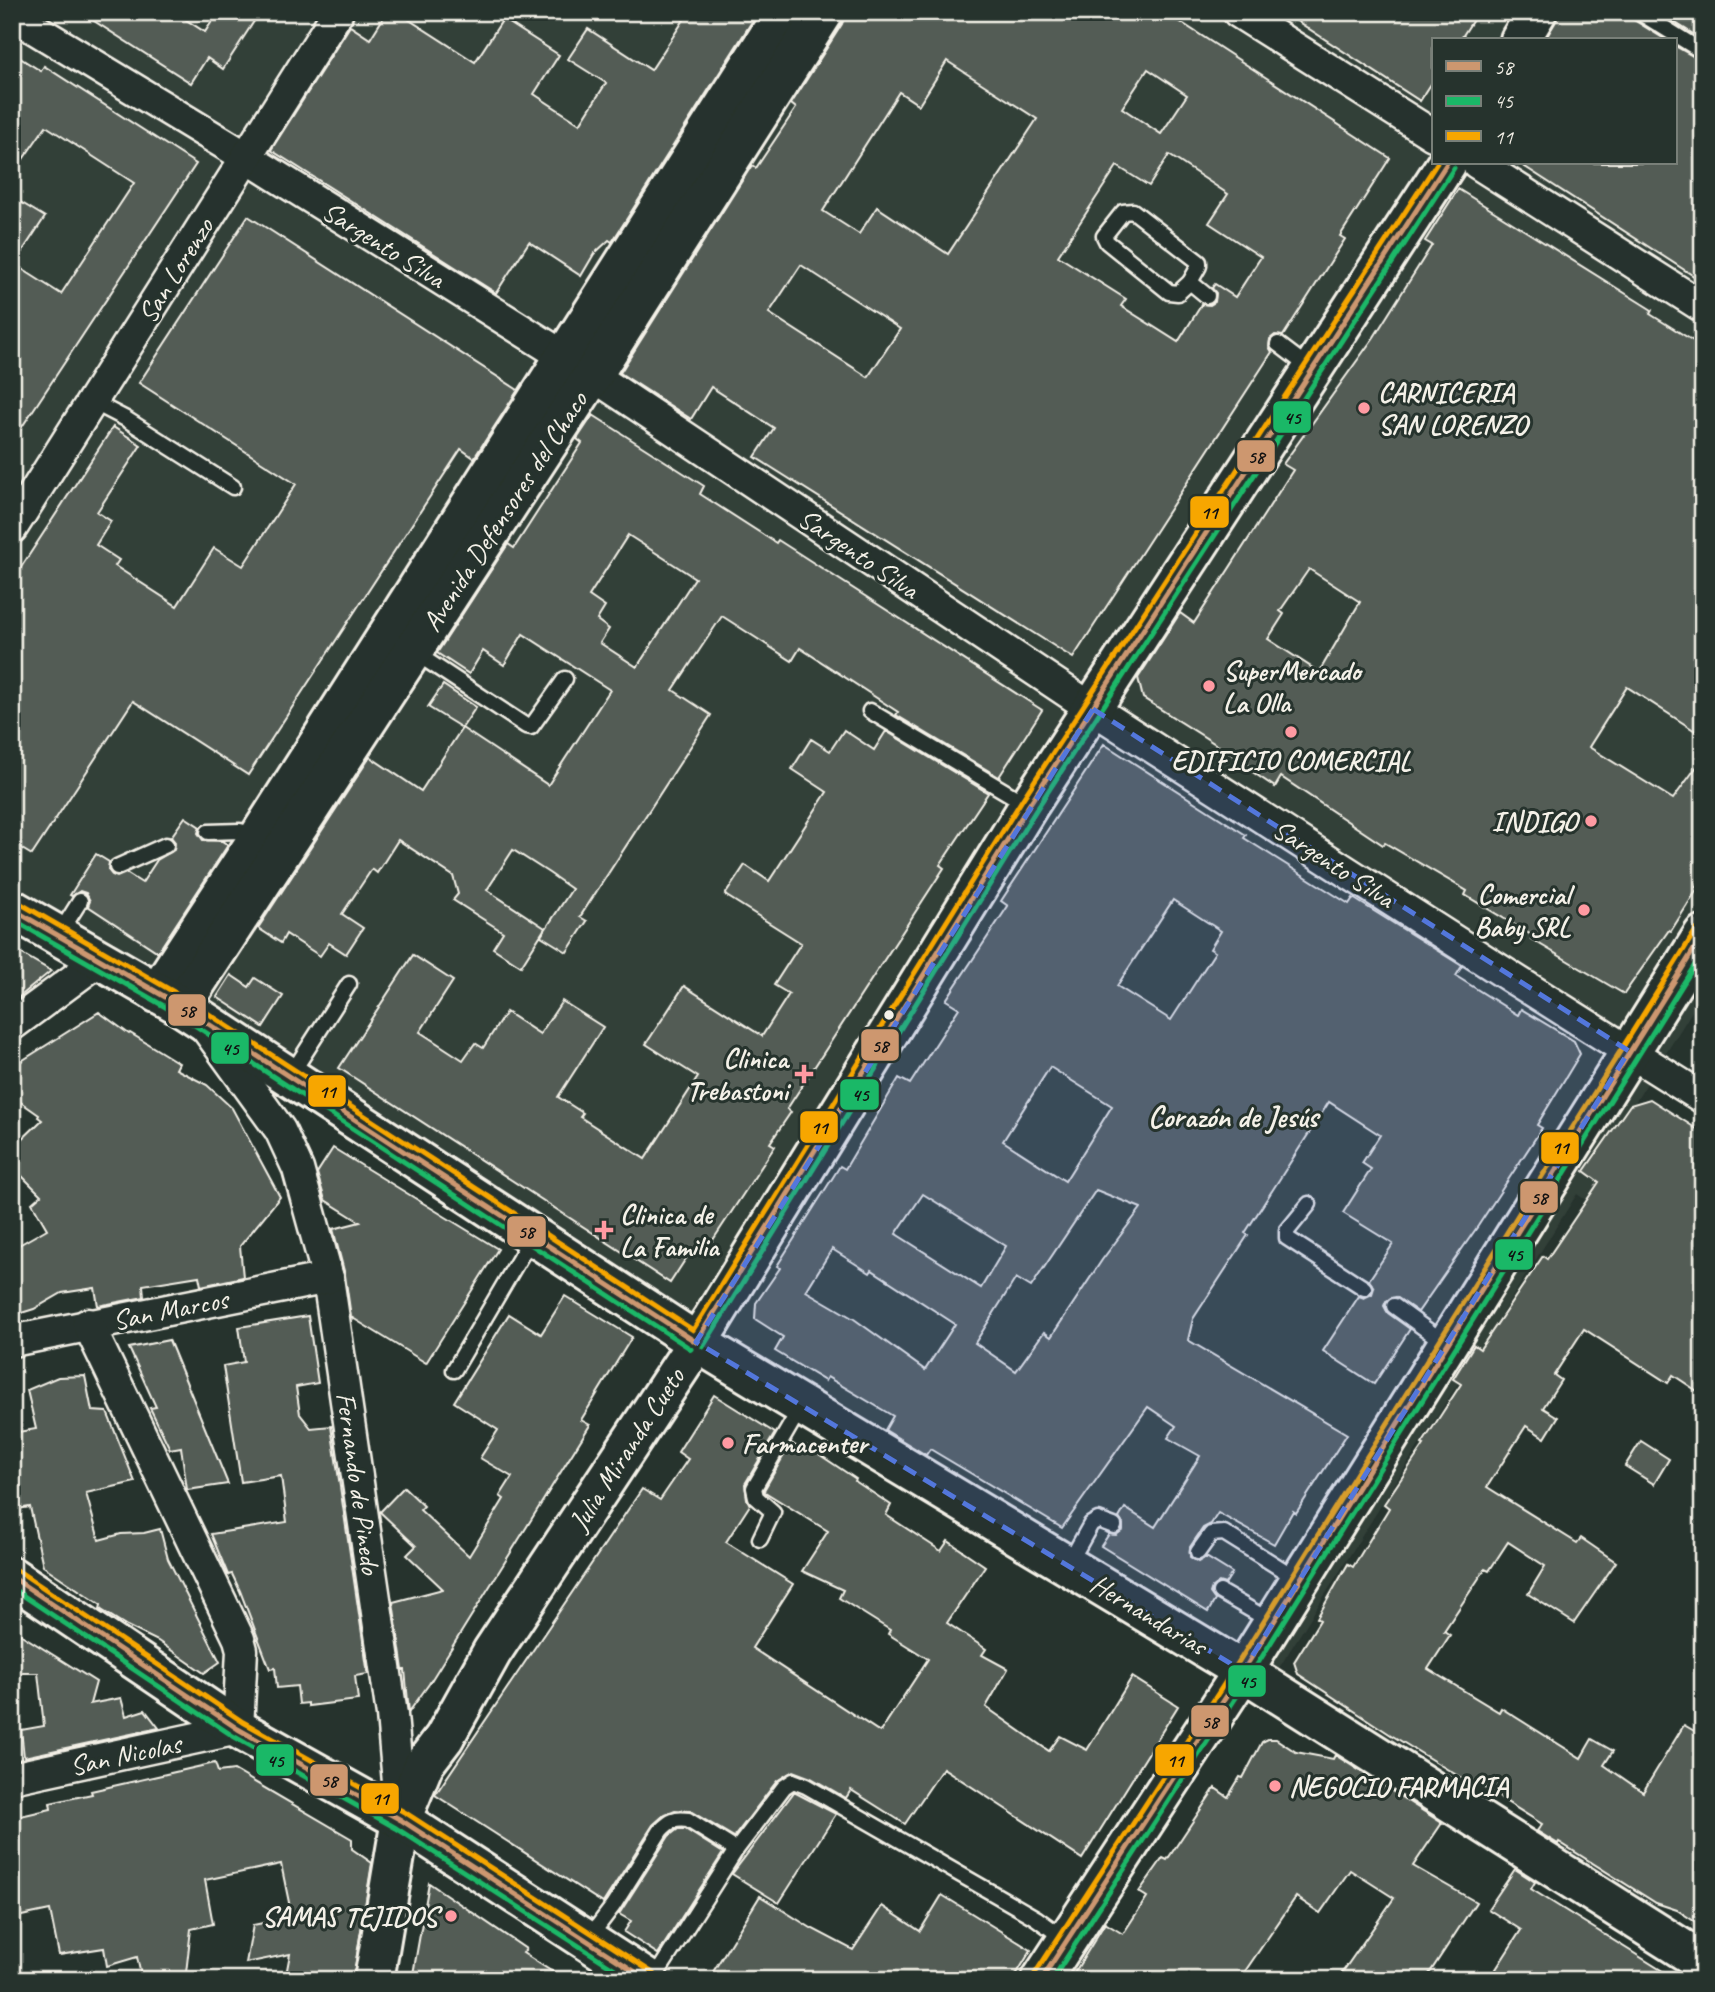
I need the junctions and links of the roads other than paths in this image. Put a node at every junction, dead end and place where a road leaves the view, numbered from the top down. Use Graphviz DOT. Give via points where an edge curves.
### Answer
graph roads {
  1 [pos="338,12"];
  2 [pos="783,12"];
  3 [pos="824,12"];
  4 [pos="1238,12"];
  5 [pos="1537,12"];
  6 [pos="1639,12"];
  7 [pos="12,15"];
  8 [pos="1521,38"];
  9 [pos="1703,52"];
  10 [pos="1432,134"];
  11 [pos="246,157"];
  12 [pos="1446,164"];
  13 [pos="1479,164"];
  14 [pos="1190,282"];
  15 [pos="1208,296"];
  16 [pos="1703,307"];
  17 [pos="1278,344"];
  18 [pos="579,366"];
  19 [pos="1312,370"];
  20 [pos="93,402"];
  21 [pos="233,486"];
  22 [pos="12,528"];
  23 [pos="413,651"];
  24 [pos="565,679"];
  25 [pos="1093,709"];
  26 [pos="870,711"];
  27 [pos="1029,806"];
  28 [pos="208,832"];
  29 [pos="260,837"];
  30 [pos="166,845"];
  31 [pos="117,867"];
  32 [pos="80,901"];
  33 [pos="12,909"];
  34 [pos="1703,935"];
  35 [pos="58,936"];
  36 [pos="101,959"];
  37 [pos="349,984"];
  38 [pos="179,1006"];
  39 [pos="12,1025"];
  40 [pos="1629,1051"];
  41 [pos="289,1077"];
  42 [pos="1703,1098"];
  43 [pos="1309,1204"];
  44 [pos="533,1236"];
  45 [pos="328,1278"];
  46 [pos="1364,1288"];
  47 [pos="1394,1306"];
  48 [pos="88,1324"];
  49 [pos="12,1341"];
  50 [pos="696,1342"];
  51 [pos="1447,1344"];
  52 [pos="454,1370"];
  53 [pos="802,1406"];
  54 [pos="1114,1526"];
  55 [pos="760,1539"];
  56 [pos="1198,1552"];
  57 [pos="1068,1566"];
  58 [pos="12,1577"];
  59 [pos="1300,1580"];
  60 [pos="1220,1592"];
  61 [pos="1273,1623"];
  62 [pos="1243,1671"];
  63 [pos="238,1730"];
  64 [pos="12,1779"];
  65 [pos="401,1820"];
  66 [pos="736,1850"];
  67 [pos="1067,1939"];
  68 [pos="587,1941"];
  69 [pos="1703,1962"];
  70 [pos="374,1980"];
  71 [pos="650,1980"];
  72 [pos="1041,1980"];
  1 -- 11 [label="street, San Lorenzo"];
  2 -- 18 [label="main road, Avenida Defensores del Chaco"];
  3 -- 18 [label="main road, Avenida Defensores del Chaco"];
  4 -- 10 [label="street"];
  5 -- 8 [label="main road"];
  6 -- 9 [label="lane"];
  7 -- 11 [label="street, Sargento Silva"];
  11 -- 18 [label="street, Sargento Silva"];
  11 -- 20 [label="street, San Lorenzo"];
  12 -- 19 [label="main road, Julia Miranda Cueto"];
  13 -- 16 [label="street"];
  14 -- 14 [label="lane" via="1178,293 1169,292 1110,246 1104,236 1122,212 1133,211 1196,258 1199,266"];
  14 -- 15 [label="lane"];
  17 -- 19 [label="lane"];
  18 -- 23 [label="main road, Avenida Defensores del Chaco"];
  18 -- 25 [label="street, Sargento Silva"];
  18 -- 29 [label="main road, Avenida Defensores del Chaco"];
  19 -- 25 [label="main road, Julia Miranda Cueto"];
  20 -- 21 [label="lane"];
  20 -- 22 [label="street, San Lorenzo"];
  23 -- 24 [label="lane" via="531,727"];
  23 -- 38 [label="main road, Avenida Defensores del Chaco"];
  25 -- 27 [label="main road, Julia Miranda Cueto"];
  25 -- 40 [label="street, Sargento Silva"];
  26 -- 27 [label="lane"];
  27 -- 50 [label="main road, Julia Miranda Cueto"];
  28 -- 29 [label="lane" via="240,831"];
  29 -- 38 [label="main road, Avenida Defensores del Chaco"];
  30 -- 31 [label="lane"];
  32 -- 35 [label="lane"];
  33 -- 35 [label="main road, Hernandarias"];
  34 -- 40 [label="main road"];
  35 -- 36 [label="main road, Hernandarias"];
  36 -- 38 [label="main road, Hernandarias"];
  36 -- 39 [label="street"];
  37 -- 41 [label="lane"];
  38 -- 41 [label="main road, Hernandarias"];
  38 -- 45 [label="street, Fernando de Pinedo" via="280,1130 299,1169"];
  40 -- 42 [label="street, Sargento Silva"];
  40 -- 51 [label="main road"];
  41 -- 44 [label="main road, Hernandarias"];
  43 -- 46 [label="lane" via="1287,1231 1287,1238"];
  44 -- 50 [label="main road, Hernandarias"];
  44 -- 52 [label="lane"];
  45 -- 48 [label="street, San Marcos"];
  45 -- 65 [label="street, Fernando de Pinedo" via="392,1715"];
  47 -- 51 [label="lane"];
  48 -- 49 [label="street, San Marcos"];
  48 -- 63 [label="street" via="239,1639"];
  50 -- 53 [label="main road, Hernandarias"];
  50 -- 65 [label="main road, Julia Miranda Cueto" via="492,1652 424,1764"];
  51 -- 59 [label="main road"];
  53 -- 55 [label="lane" via="754,1488 756,1497 773,1512"];
  53 -- 57 [label="main road, Hernandarias"];
  54 -- 57 [label="lane" via="1098,1520 1091,1524"];
  56 -- 59 [label="lane" via="1211,1535 1224,1533"];
  57 -- 62 [label="main road, Hernandarias"];
  58 -- 63 [label="main road"];
  59 -- 61 [label="main road"];
  60 -- 61 [label="lane"];
  61 -- 62 [label="main road"];
  62 -- 67 [label="main road"];
  62 -- 69 [label="main road, Hernandarias"];
  63 -- 64 [label="street, San Nicolas"];
  63 -- 65 [label="main road"];
  65 -- 68 [label="main road"];
  65 -- 70 [label="main road, Fernando de Pinedo"];
  66 -- 67 [label="lane" via="784,1787 793,1782"];
  66 -- 68 [label="lane" via="688,1819 669,1821"];
  66 -- 71 [label="lane"];
  67 -- 72 [label="main road"];
  68 -- 71 [label="main road"];
}
